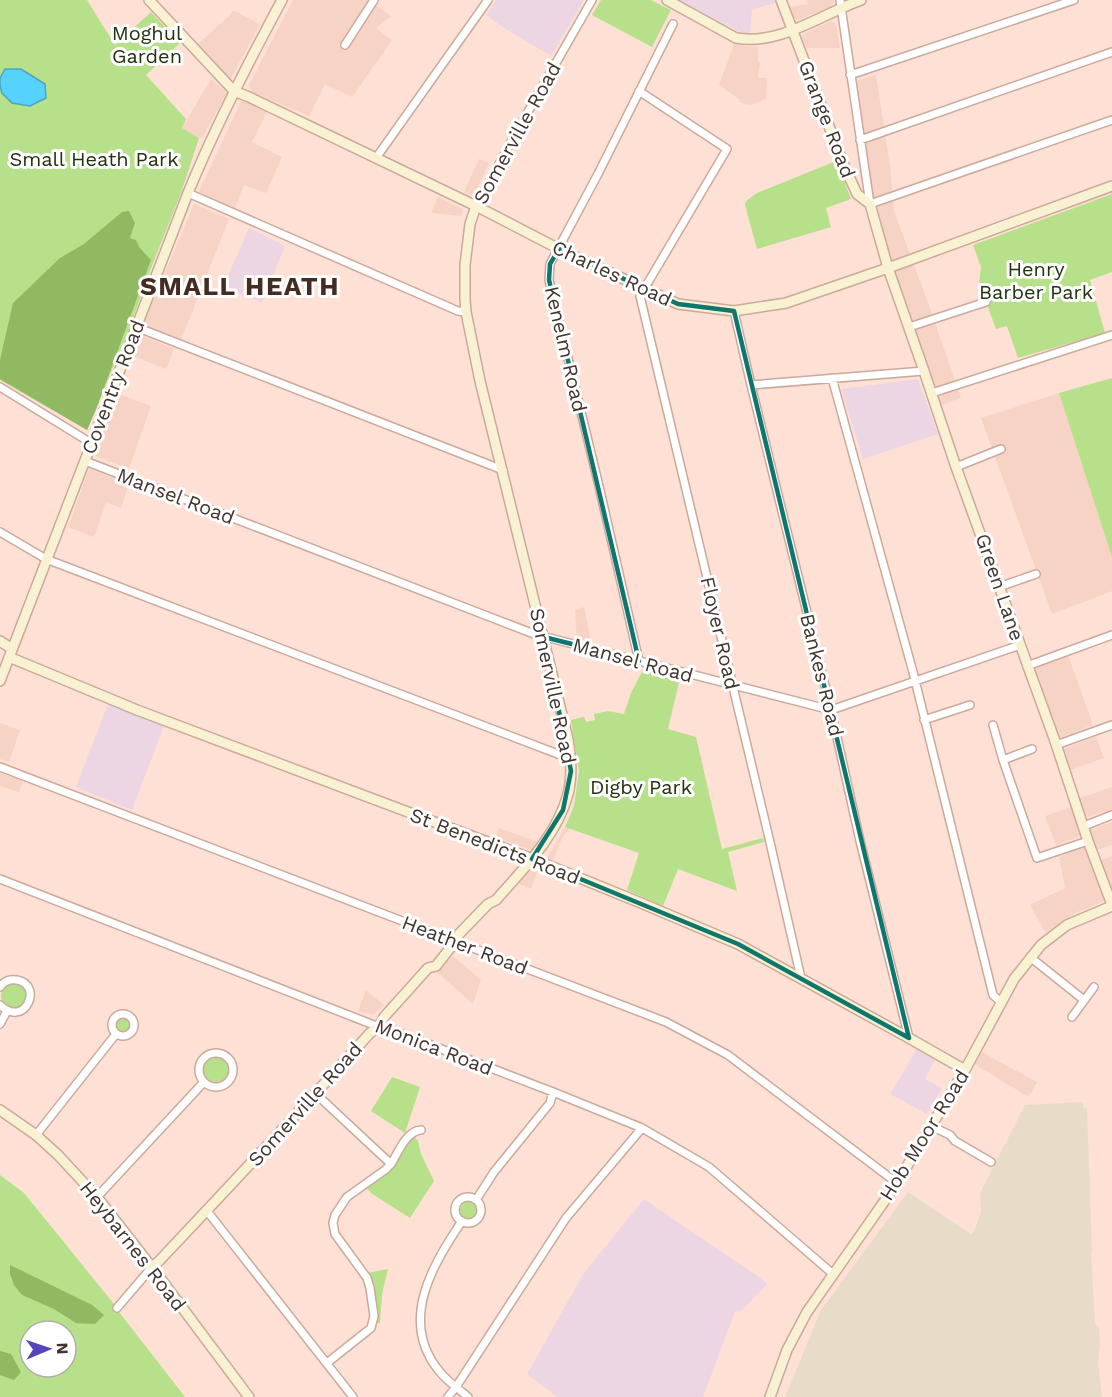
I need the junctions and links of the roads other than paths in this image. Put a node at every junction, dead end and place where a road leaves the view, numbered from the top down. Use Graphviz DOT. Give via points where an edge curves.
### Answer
graph roads {
  1 [pos="149,0"];
  2 [pos="282,0"];
  3 [pos="374,0"];
  4 [pos="488,0"];
  5 [pos="592,0"];
  6 [pos="667,0"];
  7 [pos="781,0"];
  8 [pos="861,0"];
  9 [pos="1074,0"];
  10 [pos="841,3"];
  11 [pos="673,24"];
  12 [pos="793,30"];
  13 [pos="345,45"];
  14 [pos="1112,52"];
  15 [pos="850,75"];
  16 [pos="234,91"];
  17 [pos="639,92"];
  18 [pos="1112,120"];
  19 [pos="860,140"];
  20 [pos="376,158"];
  21 [pos="1112,186"];
  22 [pos="188,193"];
  23 [pos="870,204"];
  24 [pos="476,206"];
  25 [pos="559,249"];
  26 [pos="888,268"];
  27 [pos="643,289"];
  28 [pos="986,302"];
  29 [pos="734,311"];
  30 [pos="466,312"];
  31 [pos="136,327"];
  32 [pos="909,327"];
  33 [pos="1112,335"];
  34 [pos="924,371"];
  35 [pos="832,378"];
  36 [pos="751,385"];
  37 [pos="0,387"];
  38 [pos="932,393"];
  39 [pos="92,443"];
  40 [pos="1001,449"];
  41 [pos="85,461"];
  42 [pos="956,466"];
  43 [pos="503,470"];
  44 [pos="0,531"];
  45 [pos="46,559"];
  46 [pos="1036,574"];
  47 [pos="999,587"];
  48 [pos="1112,635"];
  49 [pos="543,637"];
  50 [pos="0,641"];
  51 [pos="1020,645"];
  52 [pos="11,653"];
  53 [pos="639,661"];
  54 [pos="1027,666"];
  55 [pos="0,681"];
  56 [pos="915,681"];
  57 [pos="732,686"];
  58 [pos="970,705"];
  59 [pos="831,710"];
  60 [pos="924,720"];
  61 [pos="993,725"];
  62 [pos="1112,725"];
  63 [pos="1056,745"];
  64 [pos="1032,749"];
  65 [pos="571,759"];
  66 [pos="1003,760"];
  67 [pos="0,767"];
  68 [pos="1112,815"];
  69 [pos="1083,825"];
  70 [pos="1088,841"];
  71 [pos="532,859"];
  72 [pos="0,879"];
  73 [pos="1112,905"];
  74 [pos="455,942"];
  75 [pos="1030,957"];
  76 [pos="801,978"];
  77 [pos="0,987"];
  78 [pos="1094,987"];
  79 [pos="1084,1000"];
  80 [pos="1001,1002"];
  81 [pos="0,1005"];
  82 [pos="7,1011"];
  83 [pos="1072,1017"];
  84 [pos="0,1024"];
  85 [pos="380,1026"];
  86 [pos="116,1034"];
  87 [pos="909,1038"];
  88 [pos="965,1070"];
  89 [pos="204,1082"];
  90 [pos="553,1092"];
  91 [pos="316,1094"];
  92 [pos="0,1110"];
  93 [pos="931,1126"];
  94 [pos="642,1128"];
  95 [pos="421,1130"];
  96 [pos="36,1135"];
  97 [pos="991,1162"];
  98 [pos="391,1164"];
  99 [pos="897,1183"];
  100 [pos="97,1197"];
  101 [pos="476,1200"];
  102 [pos="207,1211"];
  103 [pos="462,1221"];
  104 [pos="152,1267"];
  105 [pos="833,1274"];
  106 [pos="117,1308"];
  107 [pos="327,1363"];
  108 [pos="456,1387"];
  109 [pos="249,1397"];
  110 [pos="353,1397"];
  111 [pos="448,1397"];
  112 [pos="468,1397"];
  113 [pos="770,1397"];
  1 -- 16 [label="street"];
  2 -- 16 [label="street, Coventry Road"];
  3 -- 13 [label="street"];
  4 -- 20 [label="street"];
  5 -- 24 [label="street, Somerville Road"];
  6 -- 12 [label="street" via="736,38 756,39"];
  7 -- 12 [label="street, Grange Road"];
  8 -- 10 [label="street"];
  9 -- 15 [label="street"];
  10 -- 12 [label="street"];
  10 -- 15 [label="street"];
  11 -- 17 [label="street, Kenelm Road"];
  12 -- 23 [label="street, Grange Road" via="857,194"];
  14 -- 19 [label="street"];
  15 -- 19 [label="street"];
  16 -- 20 [label="street, Charles Road"];
  16 -- 22 [label="street, Coventry Road"];
  17 -- 25 [label="street, Kenelm Road"];
  17 -- 27 [label="street" via="727,149"];
  18 -- 23 [label="street"];
  19 -- 23 [label="street"];
  20 -- 24 [label="street, Charles Road"];
  21 -- 26 [label="street, Charles Road"];
  22 -- 30 [label="street"];
  22 -- 31 [label="street, Coventry Road"];
  23 -- 26 [label="street, Grange Road"];
  24 -- 25 [label="street, Charles Road"];
  24 -- 30 [label="street, Somerville Road" via="465,265"];
  25 -- 27 [label="street, Charles Road"];
  25 -- 53 [label="street, Kenelm Road" via="550,264 549,280"];
  26 -- 29 [label="street, Charles Road" via="786,303"];
  26 -- 32 [label="street, Green Lane"];
  27 -- 29 [label="street, Charles Road" via="678,304"];
  27 -- 57 [label="street, Floyer Road" via="640,296"];
  28 -- 32 [label="street"];
  29 -- 36 [label="street, Bankes Road"];
  30 -- 43 [label="street, Somerville Road"];
  31 -- 39 [label="street, Coventry Road"];
  31 -- 43 [label="street"];
  32 -- 34 [label="street, Green Lane"];
  33 -- 38 [label="street"];
  34 -- 35 [label="street"];
  34 -- 38 [label="street, Green Lane"];
  35 -- 36 [label="street"];
  35 -- 56 [label="street"];
  36 -- 59 [label="street, Bankes Road"];
  37 -- 39 [label="street"];
  38 -- 42 [label="street, Green Lane"];
  39 -- 41 [label="street, Coventry Road"];
  40 -- 42 [label="street"];
  41 -- 45 [label="street, Coventry Road"];
  41 -- 49 [label="street, Mansel Road"];
  42 -- 47 [label="street, Green Lane"];
  43 -- 49 [label="street, Somerville Road"];
  44 -- 45 [label="street"];
  45 -- 52 [label="street, Coventry Road"];
  45 -- 65 [label="street"];
  46 -- 47 [label="street"];
  47 -- 51 [label="street, Green Lane"];
  48 -- 54 [label="street"];
  49 -- 53 [label="street, Mansel Road"];
  49 -- 65 [label="street, Somerville Road"];
  50 -- 52 [label="street, St Benedicts Road"];
  51 -- 54 [label="street, Green Lane"];
  51 -- 56 [label="street"];
  52 -- 55 [label="street, Coventry Road"];
  52 -- 71 [label="street, St Benedicts Road" via="137,710"];
  53 -- 57 [label="street, Mansel Road"];
  54 -- 63 [label="street, Green Lane"];
  56 -- 59 [label="street"];
  56 -- 60 [label="street"];
  57 -- 59 [label="street, Mansel Road"];
  57 -- 76 [label="street, Floyer Road"];
  58 -- 60 [label="street"];
  59 -- 87 [label="street, Bankes Road"];
  60 -- 80 [label="street" via="993,995"];
  61 -- 66 [label="street"];
  62 -- 63 [label="street"];
  63 -- 69 [label="street, Green Lane"];
  64 -- 66 [label="street"];
  65 -- 71 [label="street, Somerville Road" via="569,793 563,810"];
  66 -- 70 [label="street" via="1037,858"];
  67 -- 74 [label="street, Heather Road"];
  68 -- 69 [label="street"];
  69 -- 70 [label="street, Green Lane"];
  70 -- 73 [label="street, Green Lane"];
  71 -- 74 [label="street, Somerville Road"];
  71 -- 76 [label="street, St Benedicts Road" via="738,944"];
  72 -- 85 [label="street, Monica Road"];
  73 -- 75 [label="street, Hob Moor Road" via="1067,925"];
  74 -- 85 [label="street, Somerville Road" via="384,1017"];
  74 -- 99 [label="street, Heather Road" via="666,1022 728,1055"];
  75 -- 79 [label="street"];
  75 -- 80 [label="street, Hob Moor Road"];
  76 -- 87 [label="street, St Benedicts Road"];
  77 -- 82 [label="street" via="15,979 30,992 25,1008"];
  78 -- 79 [label="street"];
  79 -- 83 [label="street"];
  80 -- 88 [label="street, Hob Moor Road"];
  81 -- 82 [label="street"];
  82 -- 84 [label="street"];
  85 -- 90 [label="street, Monica Road"];
  85 -- 91 [label="street, Somerville Road"];
  86 -- 96 [label="street"];
  87 -- 88 [label="street, St Benedicts Road"];
  88 -- 93 [label="street, Hob Moor Road"];
  89 -- 89 [label="street" via="199,1069 205,1057 218,1053 230,1060 232,1074 224,1085 210,1086"];
  89 -- 100 [label="street"];
  90 -- 94 [label="street, Monica Road"];
  90 -- 101 [label="street" via="550,1103"];
  91 -- 98 [label="street"];
  91 -- 102 [label="street, Somerville Road"];
  92 -- 96 [label="street, Heybarnes Road"];
  93 -- 97 [label="street"];
  93 -- 99 [label="street, Hob Moor Road"];
  94 -- 105 [label="street, Monica Road" via="709,1167"];
  94 -- 108 [label="street" via="566,1218"];
  95 -- 98 [label="street" via="410,1135"];
  96 -- 100 [label="street, Heybarnes Road"];
  98 -- 107 [label="street" via="347,1197 335,1215 335,1234 367,1278 374,1316 368,1332"];
  99 -- 105 [label="street, Hob Moor Road"];
  100 -- 104 [label="street, Heybarnes Road"];
  101 -- 103 [label="street" via="481,1208 479,1216 472,1222"];
  101 -- 103 [label="street" via="465,1197 457,1204 456,1212"];
  102 -- 104 [label="street, Somerville Road"];
  102 -- 107 [label="street"];
  103 -- 108 [label="street" via="428,1280 420,1314 430,1357"];
  104 -- 106 [label="street, Somerville Road"];
  104 -- 109 [label="street, Heybarnes Road"];
  105 -- 113 [label="street, Hob Moor Road" via="787,1350"];
  107 -- 110 [label="street"];
  108 -- 111 [label="street"];
  108 -- 112 [label="street"];
}
